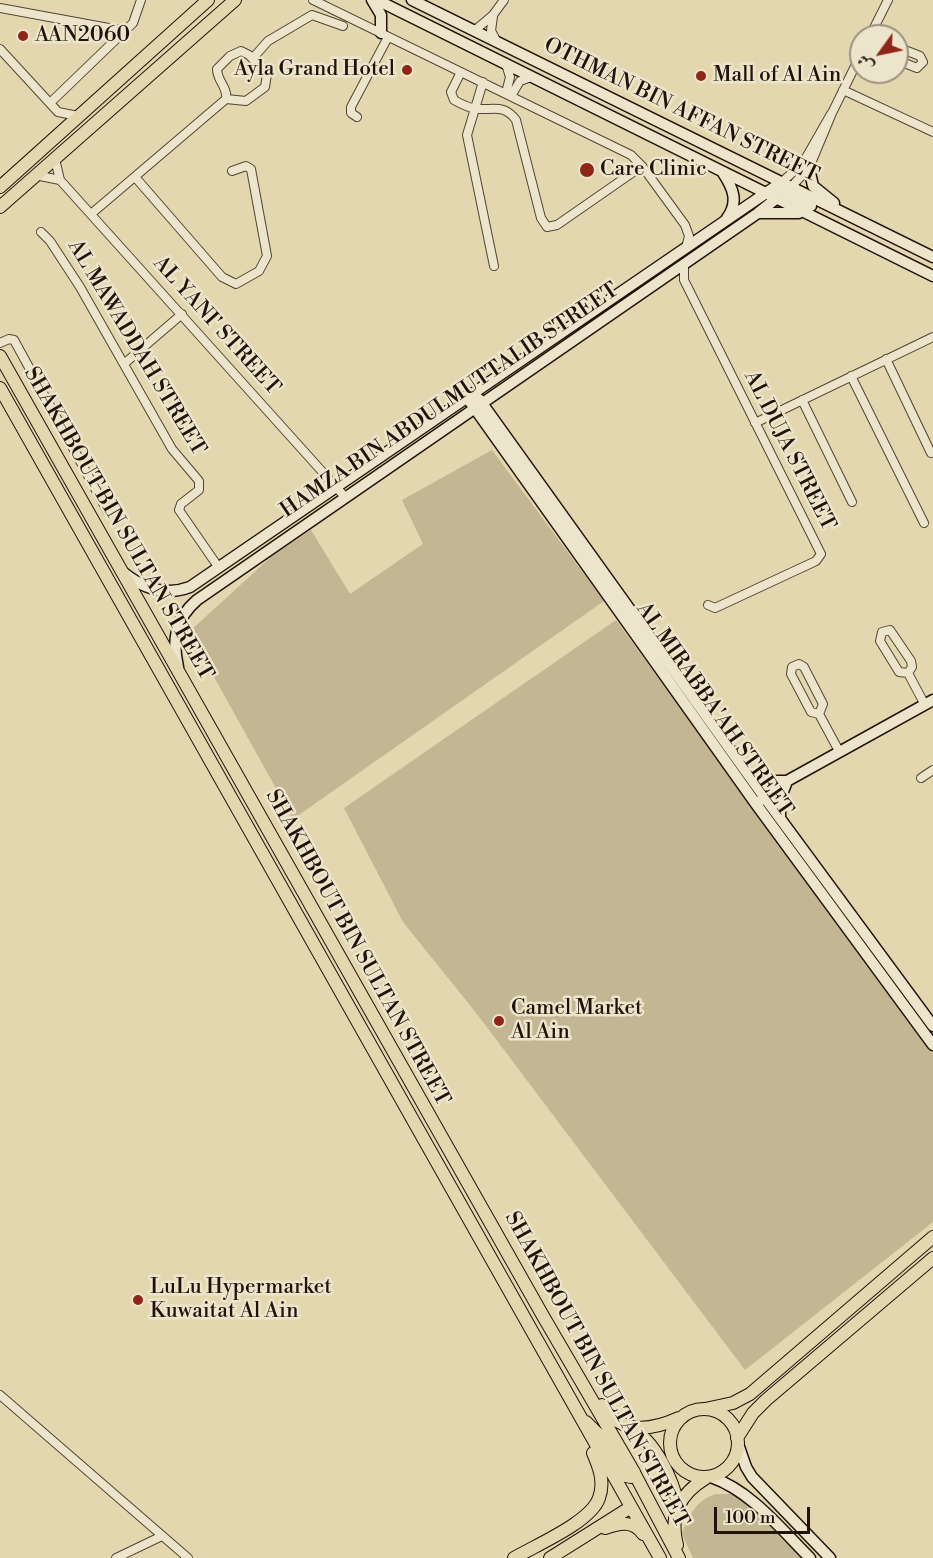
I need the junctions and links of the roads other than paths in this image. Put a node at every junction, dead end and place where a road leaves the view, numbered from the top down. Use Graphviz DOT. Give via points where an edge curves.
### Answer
graph roads {
  1 [pos="141,0"];
  2 [pos="208,0"];
  3 [pos="226,0"];
  4 [pos="235,0"];
  5 [pos="245,0"];
  6 [pos="313,0"];
  7 [pos="372,0"];
  8 [pos="377,0"];
  9 [pos="412,0"];
  10 [pos="504,0"];
  11 [pos="888,0"];
  12 [pos="0,8"];
  13 [pos="218,15"];
  14 [pos="493,15"];
  15 [pos="876,24"];
  16 [pos="343,26"];
  17 [pos="125,31"];
  18 [pos="474,31"];
  19 [pos="385,35"];
  20 [pos="496,40"];
  21 [pos="0,49"];
  22 [pos="909,51"];
  23 [pos="253,58"];
  24 [pos="506,64"];
  25 [pos="909,65"];
  26 [pos="461,72"];
  27 [pos="531,77"];
  28 [pos="849,78"];
  29 [pos="483,82"];
  30 [pos="843,90"];
  31 [pos="509,94"];
  32 [pos="226,99"];
  33 [pos="50,103"];
  34 [pos="474,109"];
  35 [pos="58,112"];
  36 [pos="832,112"];
  37 [pos="79,116"];
  38 [pos="357,117"];
  39 [pos="933,132"];
  40 [pos="61,133"];
  41 [pos="56,157"];
  42 [pos="642,166"];
  43 [pos="809,168"];
  44 [pos="232,171"];
  45 [pos="723,172"];
  46 [pos="35,175"];
  47 [pos="135,177"];
  48 [pos="60,180"];
  49 [pos="787,185"];
  50 [pos="0,188"];
  51 [pos="776,198"];
  52 [pos="0,207"];
  53 [pos="758,213"];
  54 [pos="91,214"];
  55 [pos="809,214"];
  56 [pos="849,215"];
  57 [pos="724,221"];
  58 [pos="685,225"];
  59 [pos="41,232"];
  60 [pos="709,232"];
  61 [pos="686,248"];
  62 [pos="933,256"];
  63 [pos="684,264"];
  64 [pos="494,266"];
  65 [pos="668,275"];
  66 [pos="933,276"];
  67 [pos="684,280"];
  68 [pos="182,314"];
  69 [pos="933,337"];
  70 [pos="0,344"];
  71 [pos="0,356"];
  72 [pos="886,359"];
  73 [pos="125,363"];
  74 [pos="851,376"];
  75 [pos="0,388"];
  76 [pos="475,400"];
  77 [pos="802,400"];
  78 [pos="755,423"];
  79 [pos="931,453"];
  80 [pos="337,488"];
  81 [pos="345,497"];
  82 [pos="852,502"];
  83 [pos="108,512"];
  84 [pos="924,523"];
  85 [pos="219,568"];
  86 [pos="122,571"];
  87 [pos="708,605"];
  88 [pos="180,673"];
  89 [pos="908,673"];
  90 [pos="929,703"];
  91 [pos="819,714"];
  92 [pos="839,751"];
  93 [pos="933,770"];
  94 [pos="749,775"];
  95 [pos="921,778"];
  96 [pos="787,781"];
  97 [pos="759,798"];
  98 [pos="780,819"];
  99 [pos="933,1026"];
  100 [pos="933,1045"];
  101 [pos="933,1238"];
  102 [pos="933,1258"];
  103 [pos="543,1316"];
  104 [pos="0,1395"];
  105 [pos="705,1409"];
  106 [pos="682,1416"];
  107 [pos="580,1418"];
  108 [pos="630,1428"];
  109 [pos="738,1441"];
  110 [pos="634,1472"];
  111 [pos="709,1477"];
  112 [pos="678,1505"];
  113 [pos="631,1507"];
  114 [pos="592,1532"];
  115 [pos="162,1536"];
  116 [pos="538,1544"];
  117 [pos="116,1558"];
  118 [pos="188,1558"];
  119 [pos="514,1558"];
  120 [pos="548,1558"];
  121 [pos="660,1558"];
  122 [pos="680,1558"];
  123 [pos="810,1558"];
  124 [pos="830,1558"];
  1 -- 17 [label="street" via="137,17"];
  2 -- 37 [label="main road"];
  3 -- 13 [label="main road"];
  4 -- 13 [label="main road"];
  5 -- 13 [label="main road"];
  6 -- 19 [label="street"];
  7 -- 19 [label="street" via="381,15"];
  8 -- 24 [label="street, OTHMAN BIN AFFAN STREET"];
  9 -- 18 [label="street, OTHMAN BIN AFFAN STREET"];
  10 -- 14 [label="street"];
  11 -- 15 [label="street"];
  12 -- 17 [label="street"];
  13 -- 41 [label="main road"];
  14 -- 18 [label="street"];
  14 -- 20 [label="street" via="491,25"];
  16 -- 23 [label="street" via="312,15 268,41"];
  17 -- 33 [label="street"];
  18 -- 20 [label="street, OTHMAN BIN AFFAN STREET"];
  19 -- 26 [label="street"];
  19 -- 38 [label="street" via="351,107"];
  20 -- 49 [label="street, OTHMAN BIN AFFAN STREET"];
  21 -- 33 [label="street"];
  22 -- 25 [label="street" via="923,62 917,68"];
  23 -- 32 [label="street" via="238,51 218,69 227,91"];
  23 -- 32 [label="street" via="267,74 265,87 244,102"];
  24 -- 27 [label="street, OTHMAN BIN AFFAN STREET"];
  24 -- 31 [label="street"];
  26 -- 29 [label="street"];
  26 -- 34 [label="street" via="452,98"];
  27 -- 31 [label="street" via="520,81"];
  27 -- 45 [label="street, OTHMAN BIN AFFAN STREET"];
  28 -- 30 [label="street"];
  29 -- 31 [label="street"];
  29 -- 34 [label="street"];
  30 -- 36 [label="street"];
  30 -- 39 [label="street"];
  31 -- 42 [label="street" via="631,156"];
  32 -- 47 [label="street"];
  33 -- 35 [label="street"];
  34 -- 42 [label="street" via="499,108 516,120 541,218 547,227 557,225"];
  34 -- 64 [label="street" via="467,135"];
  35 -- 37 [label="street"];
  35 -- 40 [label="street"];
  36 -- 43 [label="street"];
  36 -- 49 [label="street"];
  37 -- 40 [label="main road"];
  40 -- 50 [label="main road"];
  41 -- 46 [label="main road"];
  41 -- 48 [label="street" via="55,169"];
  42 -- 58 [label="street"];
  43 -- 49 [label="street"];
  43 -- 56 [label="street" via="815,189"];
  44 -- 47 [label="street" via="246,166 251,169 267,256 259,271 236,284 222,277"];
  45 -- 51 [label="street, OTHMAN BIN AFFAN STREET"];
  45 -- 57 [label="street" via="734,191 733,209"];
  46 -- 48 [label="street"];
  46 -- 52 [label="main road"];
  47 -- 54 [label="street"];
  48 -- 54 [label="street, AL YANI' STREET"];
  49 -- 51 [label="street, HAMZA BIN ABDULMUTTALIB STREET"];
  49 -- 56 [label="street, OTHMAN BIN AFFAN STREET"];
  51 -- 53 [label="street, HAMZA BIN ABDULMUTTALIB STREET"];
  51 -- 55 [label="street, OTHMAN BIN AFFAN STREET"];
  51 -- 56 [label="street" via="791,196 833,215"];
  51 -- 57 [label="street, HAMZA BIN ABDULMUTTALIB STREET"];
  53 -- 55 [label="street"];
  53 -- 63 [label="street, HAMZA BIN ABDULMUTTALIB STREET"];
  54 -- 68 [label="street, AL YANI' STREET"];
  55 -- 66 [label="street, OTHMAN BIN AFFAN STREET"];
  56 -- 62 [label="street, OTHMAN BIN AFFAN STREET"];
  57 -- 60 [label="street, HAMZA BIN ABDULMUTTALIB STREET"];
  58 -- 60 [label="street"];
  58 -- 61 [label="street" via="689,236"];
  59 -- 73 [label="street, AL MAWADDAH STREET" via="80,287"];
  60 -- 61 [label="street, HAMZA BIN ABDULMUTTALIB STREET"];
  61 -- 76 [label="street, HAMZA BIN ABDULMUTTALIB STREET" via="546,344"];
  63 -- 65 [label="street, HAMZA BIN ABDULMUTTALIB STREET"];
  63 -- 67 [label="street, AL DUJA STREET"];
  65 -- 67 [label="street"];
  65 -- 76 [label="street, HAMZA BIN ABDULMUTTALIB STREET"];
  67 -- 78 [label="street, AL DUJA STREET"];
  68 -- 73 [label="street"];
  68 -- 80 [label="street, AL YANI' STREET"];
  69 -- 72 [label="street"];
  70 -- 83 [label="street" via="14,340"];
  71 -- 86 [label="main road, SHAKHBOUT BIN SULTAN STREET"];
  72 -- 74 [label="street"];
  72 -- 79 [label="street"];
  73 -- 85 [label="street, AL MAWADDAH STREET" via="172,448 201,484 200,490 179,510"];
  74 -- 77 [label="street"];
  74 -- 84 [label="street"];
  75 -- 107 [label="main road, SHAKHBOUT BIN SULTAN STREET"];
  76 -- 80 [label="street, HAMZA BIN ABDULMUTTALIB STREET"];
  76 -- 81 [label="street, HAMZA BIN ABDULMUTTALIB STREET"];
  76 -- 94 [label="street, AL MIRABBA'AH STREET"];
  76 -- 97 [label="street, AL MIRABBA'AH STREET"];
  77 -- 78 [label="street"];
  77 -- 82 [label="street"];
  78 -- 87 [label="street, AL DUJA STREET" via="821,557 715,608"];
  80 -- 81 [label="street, AL YANI' STREET"];
  80 -- 85 [label="street, HAMZA BIN ABDULMUTTALIB STREET"];
  81 -- 88 [label="street, HAMZA BIN ABDULMUTTALIB STREET" via="188,608 174,639"];
  85 -- 86 [label="street, HAMZA BIN ABDULMUTTALIB STREET" via="190,586 164,591 143,587"];
  86 -- 88 [label="main road, SHAKHBOUT BIN SULTAN STREET"];
  88 -- 103 [label="main road, SHAKHBOUT BIN SULTAN STREET"];
  89 -- 89 [label="street" via="911,661 894,633 884,631 880,641 899,672"];
  89 -- 90 [label="street"];
  90 -- 92 [label="street"];
  91 -- 91 [label="street" via="824,706 804,667 794,665 790,672 800,692 811,712"];
  91 -- 92 [label="street"];
  92 -- 96 [label="street"];
  93 -- 95 [label="street"];
  94 -- 96 [label="street"];
  94 -- 97 [label="street, AL MIRABBA'AH STREET"];
  96 -- 97 [label="street"];
  96 -- 98 [label="street" via="780,799"];
  97 -- 98 [label="street, AL MIRABBA'AH STREET"];
  97 -- 100 [label="street, AL MIRABBA'AH STREET"];
  98 -- 99 [label="street, AL MIRABBA'AH STREET"];
  101 -- 105 [label="main road" via="750,1394 733,1403"];
  102 -- 109 [label="main road" via="766,1400 753,1413"];
  103 -- 108 [label="main road" via="557,1328 607,1413"];
  103 -- 110 [label="main road, SHAKHBOUT BIN SULTAN STREET"];
  104 -- 115 [label="street"];
  105 -- 106 [label="main road"];
  105 -- 109 [label="main road" via="729,1420"];
  106 -- 108 [label="main road" via="658,1426"];
  106 -- 111 [label="main road" via="671,1433 671,1452 681,1469 693,1476"];
  107 -- 110 [label="main road" via="601,1436 626,1476 632,1477"];
  107 -- 113 [label="main road, SHAKHBOUT BIN SULTAN STREET"];
  107 -- 116 [label="main road" via="602,1478 599,1499 583,1517"];
  108 -- 112 [label="main road" via="653,1450"];
  109 -- 111 [label="main road" via="730,1465"];
  109 -- 124 [label="street" via="752,1477"];
  110 -- 122 [label="main road, SHAKHBOUT BIN SULTAN STREET"];
  111 -- 112 [label="main road" via="687,1491"];
  111 -- 123 [label="street" via="726,1482 746,1496"];
  112 -- 122 [label="main road" via="674,1530"];
  113 -- 114 [label="main road"];
  113 -- 121 [label="main road, SHAKHBOUT BIN SULTAN STREET"];
  114 -- 120 [label="main road"];
  114 -- 121 [label="main road" via="620,1524 635,1525"];
  115 -- 117 [label="street"];
  115 -- 118 [label="street"];
  116 -- 119 [label="main road"];
  116 -- 120 [label="main road"];
}
